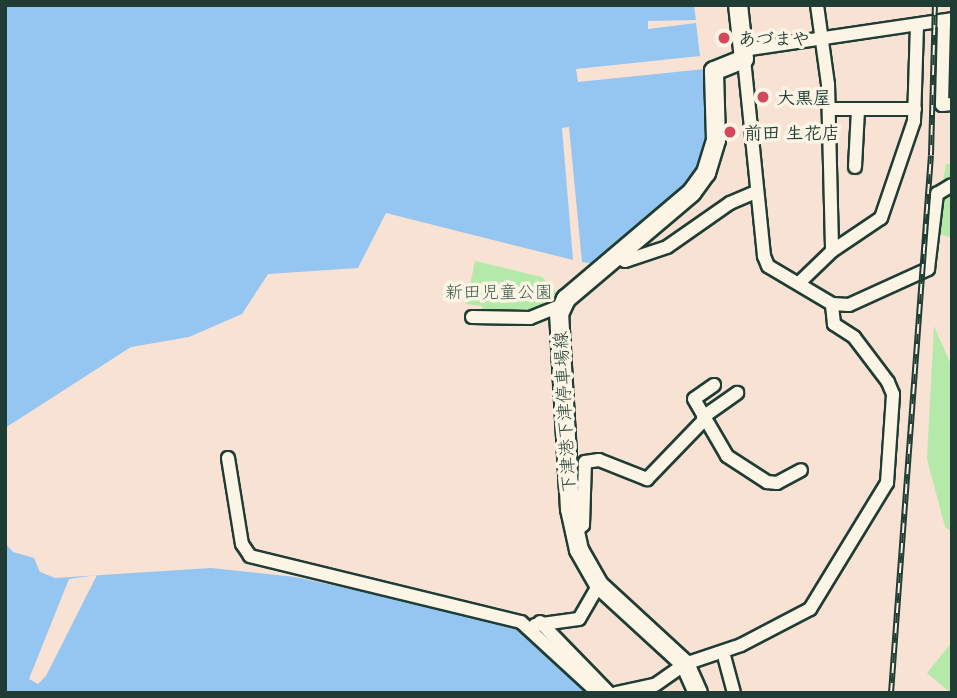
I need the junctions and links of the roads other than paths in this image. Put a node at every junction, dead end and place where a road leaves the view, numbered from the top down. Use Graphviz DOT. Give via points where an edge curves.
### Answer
graph roads {
  1 [pos="738,5"];
  2 [pos="817,5"];
  3 [pos="948,20"];
  4 [pos="917,25"];
  5 [pos="821,38"];
  6 [pos="744,55"];
  7 [pos="952,104"];
  8 [pos="829,109"];
  9 [pos="858,109"];
  10 [pos="915,109"];
  11 [pos="855,167"];
  12 [pos="952,184"];
  13 [pos="756,192"];
  14 [pos="832,251"];
  15 [pos="617,256"];
  16 [pos="800,282"];
  17 [pos="832,304"];
  18 [pos="561,306"];
  19 [pos="472,317"];
  20 [pos="714,385"];
  21 [pos="737,393"];
  22 [pos="704,418"];
  23 [pos="228,458"];
  24 [pos="801,470"];
  25 [pos="574,533"];
  26 [pos="599,585"];
  27 [pos="535,625"];
  28 [pos="723,652"];
  29 [pos="685,664"];
  30 [pos="598,693"];
  31 [pos="609,693"];
  32 [pos="616,693"];
  33 [pos="698,693"];
  34 [pos="734,693"];
  1 -- 6 [label="main road"];
  2 -- 5 [label="street"];
  3 -- 4 [label="street"];
  3 -- 7 [label="street" via="942,105"];
  4 -- 5 [label="street"];
  4 -- 10 [label="street"];
  5 -- 6 [label="street"];
  5 -- 8 [label="street"];
  6 -- 13 [label="street"];
  6 -- 15 [label="main road, 下津港下津停車場線" via="714,71 716,139 701,182"];
  8 -- 9 [label="street"];
  8 -- 14 [label="street"];
  9 -- 10 [label="street"];
  9 -- 11 [label="street"];
  10 -- 14 [label="street" via="881,218"];
  12 -- 17 [label="street" via="937,194 929,269 849,305"];
  13 -- 15 [label="street" via="730,203 667,247 625,261"];
  13 -- 16 [label="street" via="768,266"];
  14 -- 16 [label="street"];
  15 -- 18 [label="main road, 下津港下津停車場線"];
  16 -- 17 [label="street"];
  17 -- 28 [label="street" via="834,324 854,337 893,394 887,483 810,609"];
  18 -- 19 [label="street" via="530,318"];
  18 -- 25 [label="main road, 下津港下津停車場線"];
  20 -- 22 [label="street" via="694,397"];
  21 -- 22 [label="street"];
  22 -- 24 [label="street" via="722,450 753,477 777,483"];
  22 -- 25 [label="street" via="648,479 598,460 585,461 583,524"];
  23 -- 27 [label="street" via="242,544 250,556"];
  25 -- 26 [label="main road, 下津港下津停車場線"];
  26 -- 27 [label="street" via="579,619"];
  26 -- 29 [label="main road, 下津港下津停車場線"];
  27 -- 30 [label="street"];
  27 -- 31 [label="street"];
  28 -- 29 [label="street"];
  28 -- 34 [label="street"];
  29 -- 32 [label="street" via="655,685"];
  29 -- 33 [label="main road, 下津港下津停車場線"];
}
